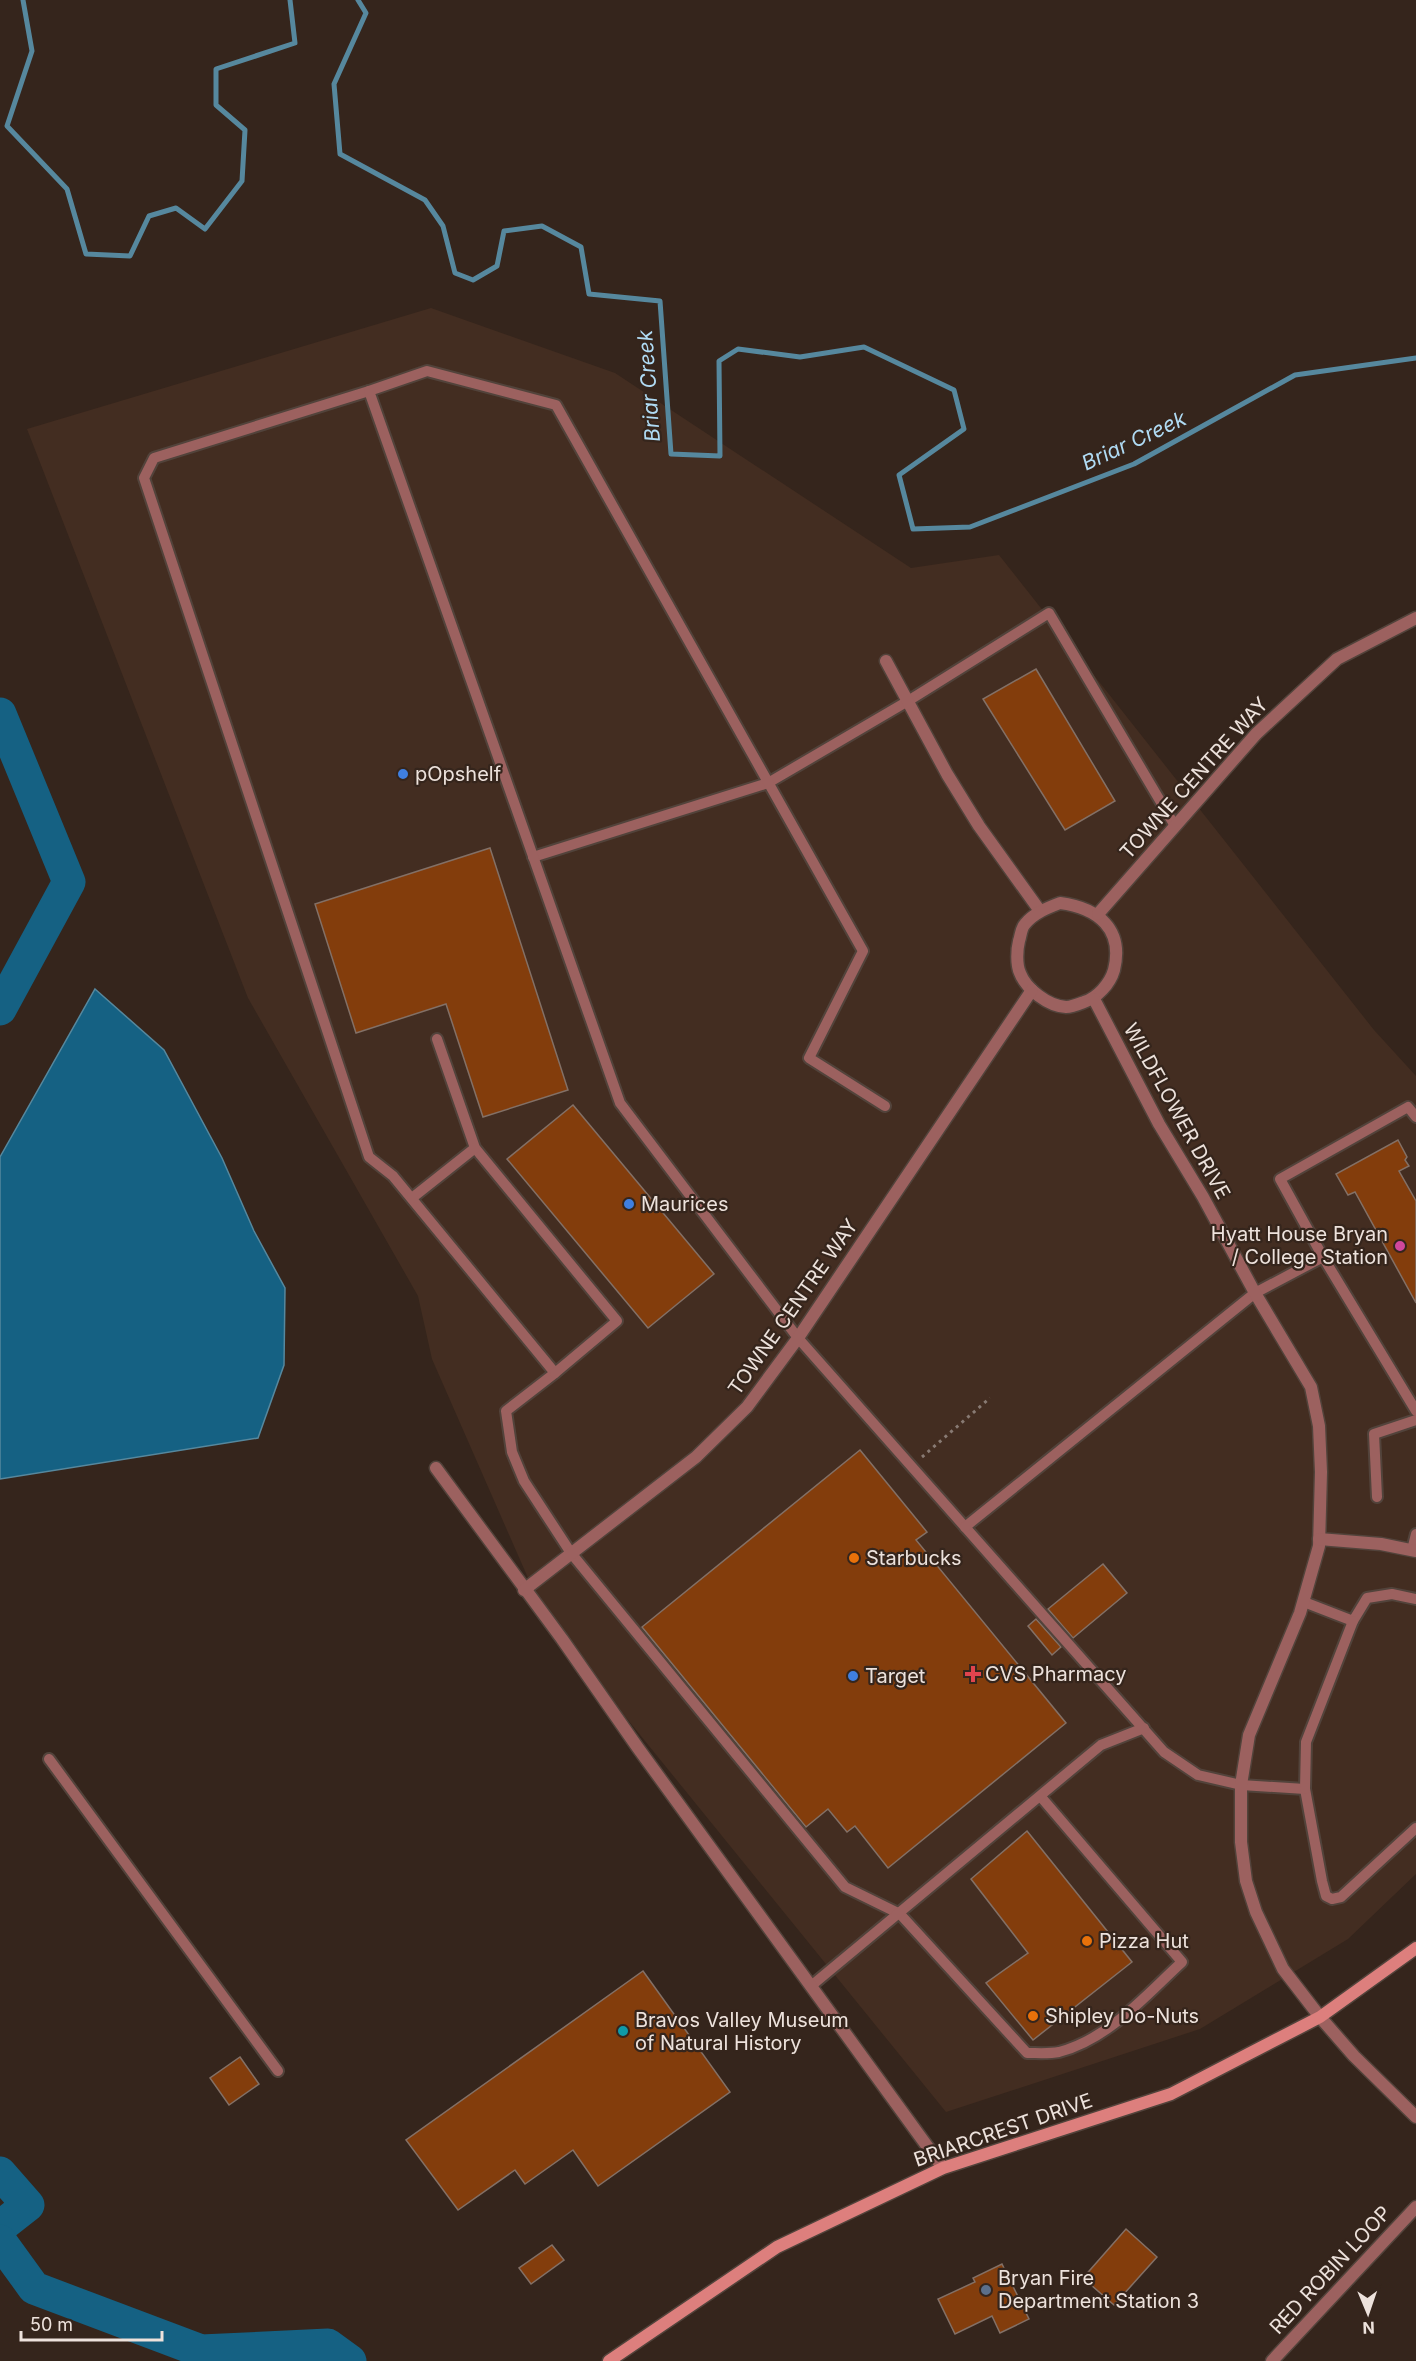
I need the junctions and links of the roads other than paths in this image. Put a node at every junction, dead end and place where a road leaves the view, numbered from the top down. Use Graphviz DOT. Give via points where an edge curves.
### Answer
graph roads {
  1 [pos="369,392"];
  2 [pos="1416,618"];
  3 [pos="886,661"];
  4 [pos="908,701"];
  5 [pos="768,783"];
  6 [pos="1175,826"];
  7 [pos="533,857"];
  8 [pos="1040,911"];
  9 [pos="1098,914"];
  10 [pos="1032,990"];
  11 [pos="1094,999"];
  12 [pos="437,1040"];
  13 [pos="885,1106"];
  14 [pos="1416,1117"];
  15 [pos="475,1148"];
  16 [pos="412,1198"];
  17 [pos="1323,1257"];
  18 [pos="1255,1293"];
  19 [pos="798,1338"];
  20 [pos="555,1373"];
  21 [pos="1416,1411"];
  22 [pos="1416,1420"];
  23 [pos="436,1468"];
  24 [pos="1377,1497"];
  25 [pos="965,1527"];
  26 [pos="1416,1534"];
  27 [pos="1319,1539"];
  28 [pos="1414,1551"];
  29 [pos="572,1553"];
  30 [pos="524,1590"];
  31 [pos="1416,1599"];
  32 [pos="1304,1602"];
  33 [pos="1353,1621"];
  34 [pos="1144,1728"];
  35 [pos="49,1760"];
  36 [pos="1242,1785"];
  37 [pos="1305,1790"];
  38 [pos="1041,1797"];
  39 [pos="1416,1828"];
  40 [pos="900,1914"];
  41 [pos="1416,1948"];
  42 [pos="811,1986"];
  43 [pos="1320,2017"];
  44 [pos="278,2071"];
  45 [pos="1414,2110"];
  46 [pos="943,2168"];
  47 [pos="1416,2206"];
  48 [pos="609,2361"];
  49 [pos="1272,2361"];
  1 -- 5 [label="lane" via="427,371 556,405"];
  1 -- 7 [label="lane"];
  1 -- 16 [label="lane" via="154,458 144,478 369,1157"];
  2 -- 6 [label="street, TOWNE CENTRE WAY" via="1337,659 1256,734"];
  3 -- 4 [label="street"];
  4 -- 5 [label="lane"];
  4 -- 6 [label="lane" via="1049,613"];
  4 -- 8 [label="street" via="979,826"];
  5 -- 7 [label="lane"];
  5 -- 13 [label="lane" via="863,951 809,1058"];
  6 -- 9 [label="street, TOWNE CENTRE WAY"];
  7 -- 19 [label="lane" via="620,1103"];
  8 -- 9 [label="street" via="1060,903 1079,905"];
  8 -- 10 [label="street" via="1023,925 1018,948 1019,972"];
  9 -- 11 [label="street" via="1110,930 1116,962 1112,978"];
  10 -- 11 [label="street" via="1049,1002 1067,1007"];
  10 -- 19 [label="street, TOWNE CENTRE WAY"];
  11 -- 18 [label="street, WILDFLOWER DRIVE" via="1159,1124"];
  12 -- 15 [label="lane"];
  14 -- 17 [label="lane" via="1408,1107 1280,1179"];
  15 -- 16 [label="lane"];
  15 -- 20 [label="lane" via="617,1322"];
  16 -- 20 [label="lane"];
  17 -- 18 [label="lane"];
  17 -- 21 [label="lane"];
  18 -- 25 [label="lane"];
  18 -- 27 [label="street, WILDFLOWER DRIVE" via="1311,1387 1319,1426"];
  19 -- 25 [label="lane"];
  19 -- 29 [label="street, TOWNE CENTRE WAY" via="747,1407 696,1457"];
  20 -- 29 [label="lane" via="506,1411 512,1452 524,1481"];
  22 -- 24 [label="lane" via="1374,1434"];
  23 -- 30 [label="street"];
  25 -- 34 [label="lane"];
  26 -- 28 [label="lane"];
  27 -- 28 [label="street"];
  27 -- 32 [label="street, WILDFLOWER DRIVE"];
  29 -- 30 [label="street, TOWNE CENTRE WAY"];
  29 -- 40 [label="lane" via="845,1887"];
  30 -- 42 [label="street"];
  31 -- 33 [label="lane" via="1392,1594 1367,1598"];
  32 -- 33 [label="lane"];
  32 -- 36 [label="street, WILDFLOWER DRIVE" via="1249,1735"];
  33 -- 37 [label="lane" via="1306,1742"];
  34 -- 36 [label="lane" via="1164,1752 1198,1775"];
  34 -- 38 [label="lane" via="1101,1745"];
  35 -- 44 [label="lane"];
  36 -- 37 [label="lane"];
  36 -- 43 [label="street, WILDFLOWER DRIVE" via="1241,1842 1246,1881 1256,1912 1283,1968"];
  37 -- 39 [label="lane" via="1322,1881 1326,1896 1332,1899 1341,1897"];
  38 -- 40 [label="lane"];
  38 -- 40 [label="lane" via="1182,1962 1117,2021 1091,2040 1058,2052 1027,2053"];
  40 -- 42 [label="lane"];
  41 -- 43 [label="main road, BRIARCREST DRIVE"];
  42 -- 46 [label="street"];
  43 -- 45 [label="street, WILDFLOWER DRIVE" via="1354,2056"];
  43 -- 46 [label="main road, BRIARCREST DRIVE" via="1172,2094"];
  46 -- 48 [label="main road, BRIARCREST DRIVE" via="777,2247"];
  47 -- 49 [label="street, RED ROBIN LOOP"];
}
